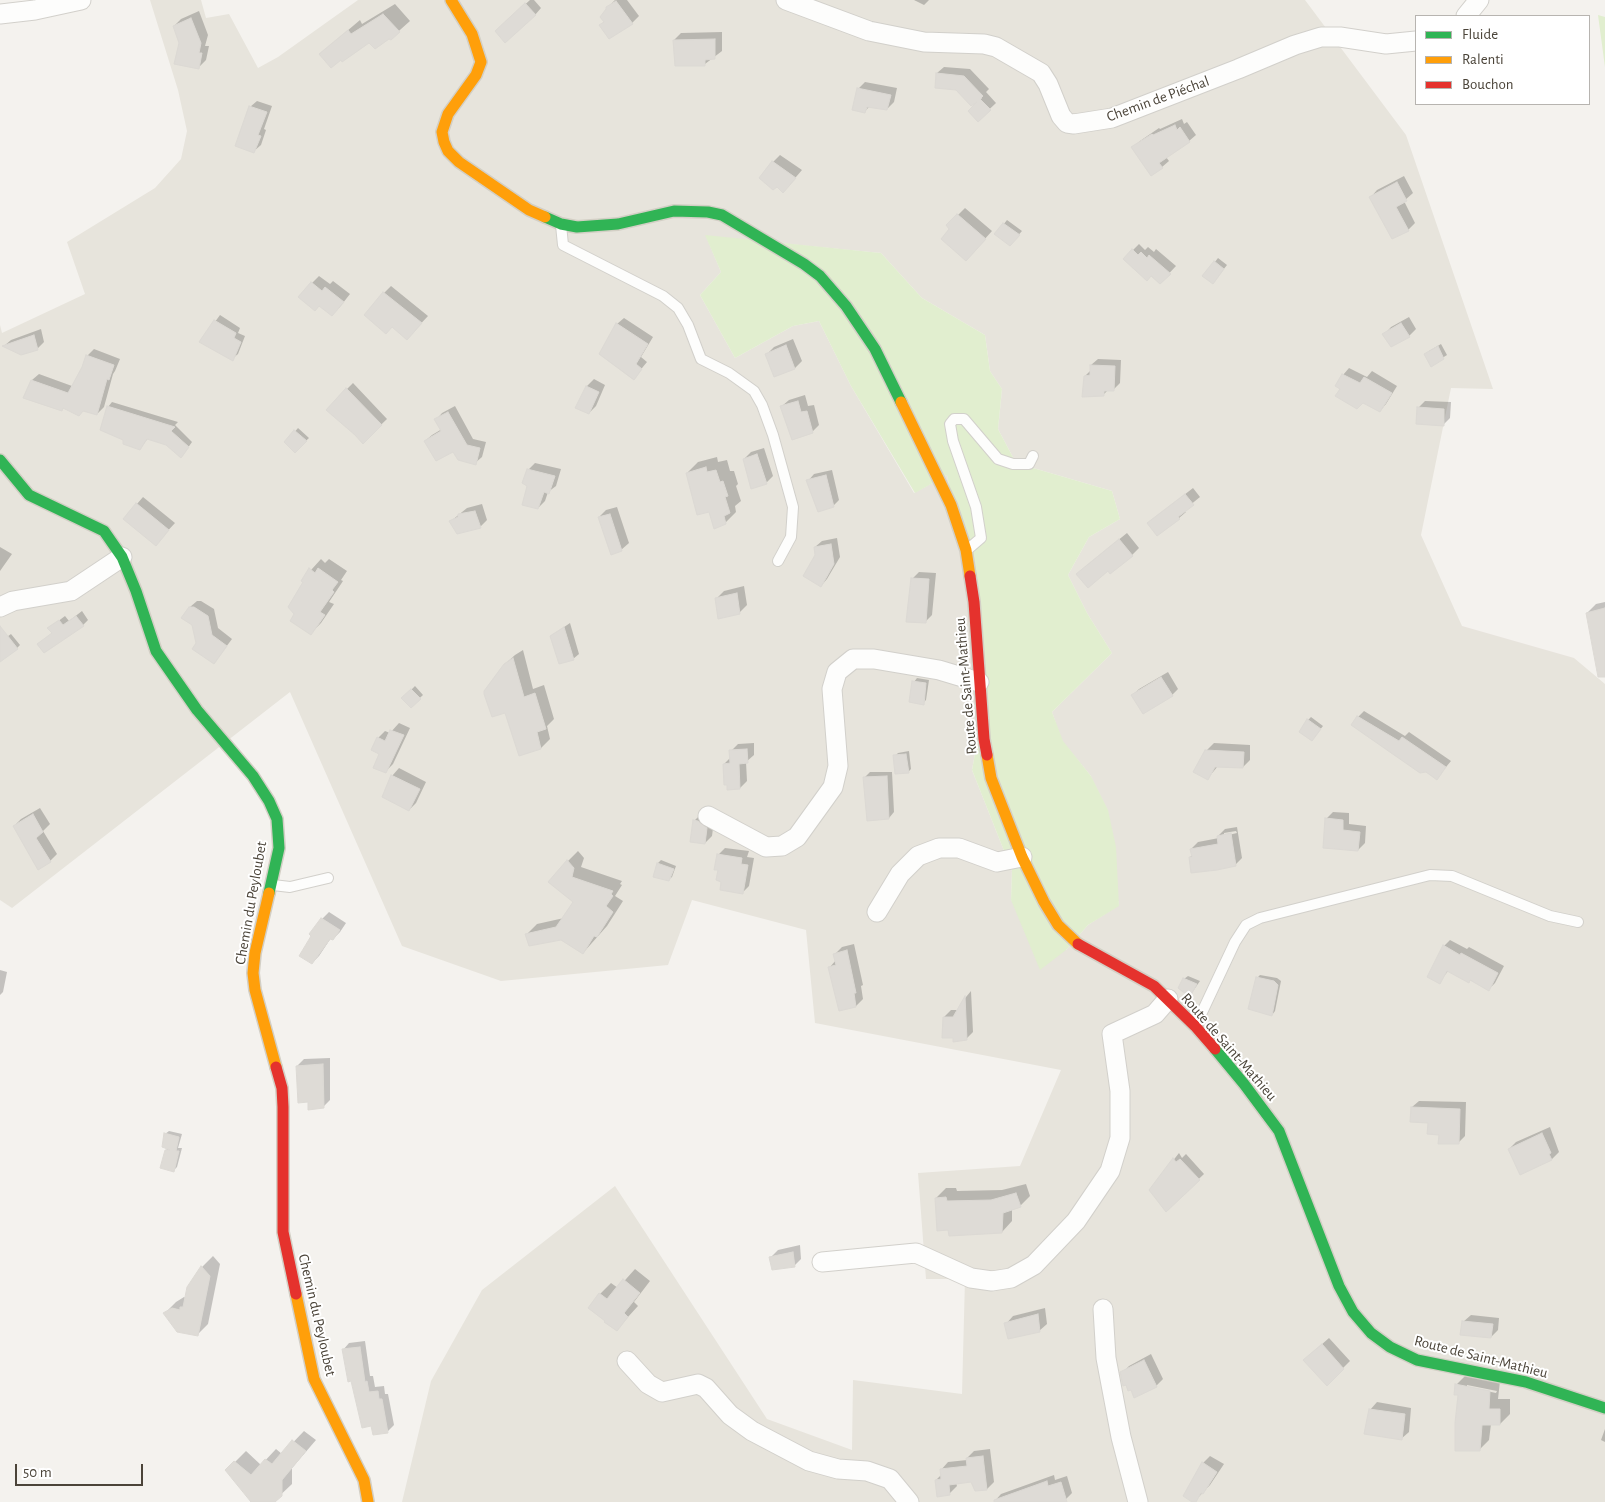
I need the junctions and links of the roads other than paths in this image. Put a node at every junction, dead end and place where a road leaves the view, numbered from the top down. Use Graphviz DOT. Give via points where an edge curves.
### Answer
graph roads {
  1 [pos="81,0"];
  2 [pos="451,0"];
  3 [pos="786,0"];
  4 [pos="1479,0"];
  5 [pos="0,14"];
  6 [pos="1467,15"];
  7 [pos="1415,41"];
  8 [pos="561,224"];
  9 [pos="1033,456"];
  10 [pos="0,460"];
  11 [pos="966,550"];
  12 [pos="122,557"];
  13 [pos="778,560"];
  14 [pos="0,607"];
  15 [pos="979,682"];
  16 [pos="708,816"];
  17 [pos="1022,857"];
  18 [pos="328,878"];
  19 [pos="272,885"];
  20 [pos="877,912"];
  21 [pos="1578,922"];
  22 [pos="1168,999"];
  23 [pos="1195,1026"];
  24 [pos="822,1262"];
  25 [pos="1103,1309"];
  26 [pos="627,1361"];
  27 [pos="1605,1408"];
  28 [pos="368,1502"];
  29 [pos="909,1502"];
  30 [pos="1138,1502"];
  1 -- 5 [label="street"];
  2 -- 8 [label="street, Route de Saint-Mathieu" via="472,34 481,62 476,76 448,114 442,132 444,142 448,150 474,173 529,210"];
  3 -- 7 [label="street, Chemin de Piéchal" via="869,31 924,42 996,47 1041,73 1061,116 1074,124 1112,118 1321,37 1386,44"];
  4 -- 6 [label="street"];
  8 -- 11 [label="street, Route de Saint-Mathieu" via="596,226 674,211 708,212 722,215 815,272 834,290 875,349 950,505"];
  8 -- 13 [label="lane" via="563,245 663,296 678,308 701,359 754,390 773,435 793,507 791,536"];
  9 -- 11 [label="lane" via="1028,464 1012,464 998,459 964,419 954,419 950,424 976,507 981,538"];
  10 -- 12 [label="street, Chemin du Peyloubet" via="29,495 104,531"];
  11 -- 15 [label="street, Route de Saint-Mathieu" via="974,602"];
  12 -- 14 [label="street" via="71,591 14,601"];
  12 -- 19 [label="street, Chemin du Peyloubet" via="156,651 197,710 253,776 268,801 276,819 279,848"];
  15 -- 16 [label="street" via="939,670 874,658 852,659 837,672 832,689 838,766 833,787 796,837 782,846 766,847"];
  15 -- 17 [label="street, Route de Saint-Mathieu" via="984,739 992,778"];
  17 -- 20 [label="street" via="997,862 959,848 939,848 918,856 900,874"];
  17 -- 22 [label="street, Route de Saint-Mathieu" via="1058,925 1076,943 1154,986"];
  18 -- 19 [label="lane" via="290,887"];
  19 -- 28 [label="street, Chemin du Peyloubet" via="253,972 282,1088 283,1232 314,1379 364,1480"];
  21 -- 23 [label="lane" via="1550,916 1452,876 1430,874 1260,918 1246,925 1235,942"];
  22 -- 23 [label="street, Route de Saint-Mathieu"];
  22 -- 24 [label="street" via="1155,1014 1112,1034 1120,1091 1120,1138 1110,1171 1076,1221 1034,1265 1011,1278 992,1280 971,1278 916,1253"];
  23 -- 27 [label="street, Route de Saint-Mathieu" via="1280,1131 1339,1286 1353,1312 1371,1333 1417,1360 1526,1382"];
  25 -- 30 [label="street" via="1106,1358"];
  26 -- 29 [label="street" via="648,1384 662,1392 698,1384 752,1431 808,1461 838,1469 867,1471 890,1479"];
}
